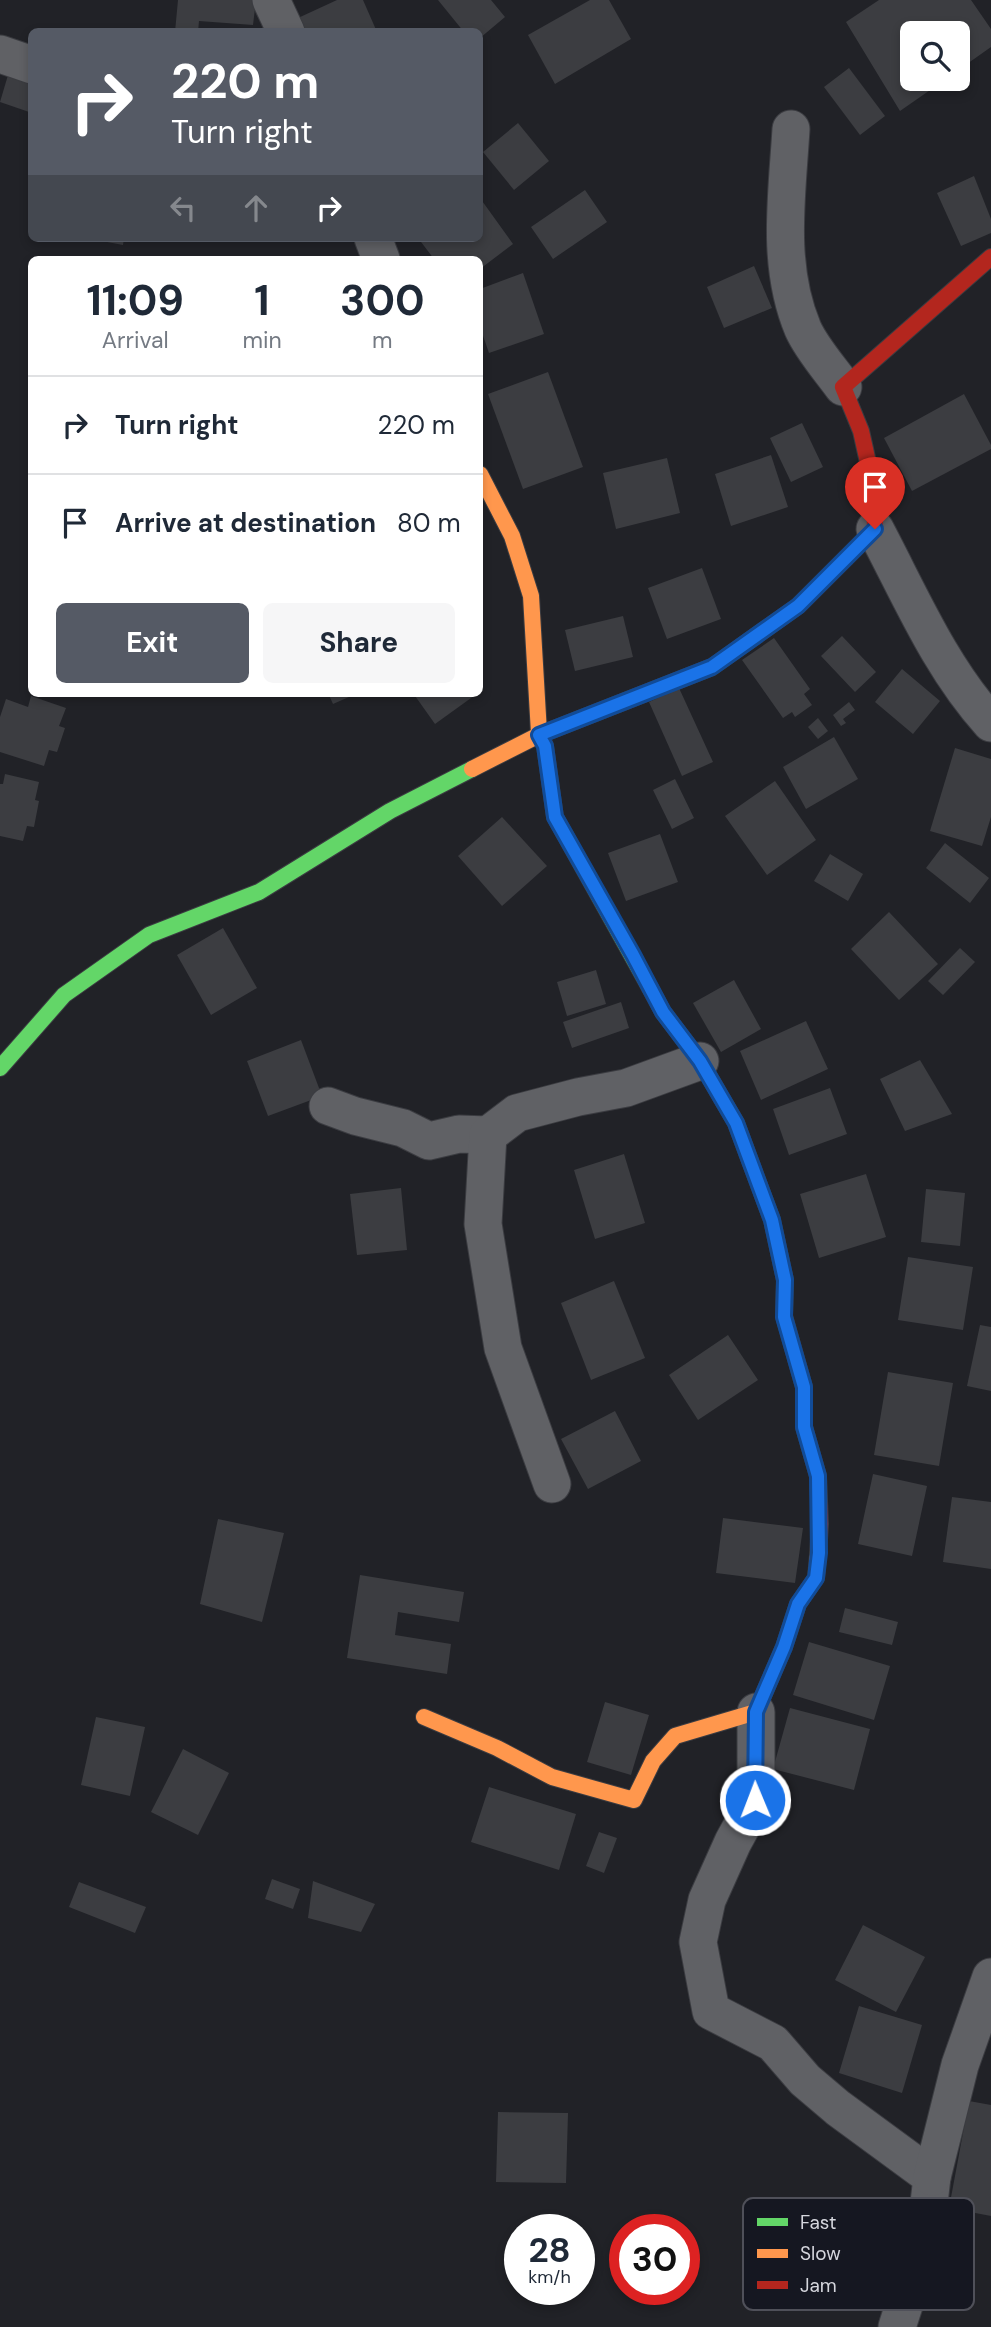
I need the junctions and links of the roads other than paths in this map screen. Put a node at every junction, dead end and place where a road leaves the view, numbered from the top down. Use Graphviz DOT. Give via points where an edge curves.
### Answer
graph roads {
  1 [pos="271,0"];
  2 [pos="284,28"];
  3 [pos="0,54"];
  4 [pos="28,64"];
  5 [pos="791,129"];
  6 [pos="991,257"];
  7 [pos="843,387"];
  8 [pos="483,480"];
  9 [pos="875,529"];
  10 [pos="991,723"];
  11 [pos="539,735"];
  12 [pos="700,1061"];
  13 [pos="0,1068"];
  14 [pos="328,1106"];
  15 [pos="488,1135"];
  16 [pos="552,1484"];
  17 [pos="756,1712"];
  18 [pos="424,1717"];
  19 [pos="991,1977"];
  20 [pos="932,2176"];
  21 [pos="929,2198"];
  22 [pos="902,2310"];
  23 [pos="897,2327"];
  1 -- 2 [label="street"];
  3 -- 4 [label="street"];
  5 -- 7 [label="street" via="784,251 793,299 804,331"];
  6 -- 7 [label="street"];
  7 -- 9 [label="street" via="861,431 874,489"];
  8 -- 11 [label="street" via="512,536 531,596"];
  9 -- 10 [label="street" via="912,604 956,677"];
  9 -- 11 [label="street" via="798,606 712,667"];
  11 -- 12 [label="street" via="545,746 555,817 663,1012"];
  11 -- 13 [label="street" via="390,811 259,892 149,934 64,995"];
  12 -- 15 [label="street" via="626,1088 517,1114"];
  12 -- 17 [label="street" via="736,1123 772,1220 785,1280 784,1317 804,1387 804,1427 818,1476 816,1578 798,1604"];
  14 -- 15 [label="street" via="403,1128 429,1141 459,1134"];
  15 -- 16 [label="street" via="484,1224 503,1348"];
  17 -- 18 [label="street" via="675,1736 653,1761 634,1800 551,1777"];
  17 -- 20 [label="street" via="755,1800 707,1900 698,1942 711,2011 773,2043 830,2101"];
  19 -- 20 [label="street" via="960,2066"];
  20 -- 21 [label="street"];
  22 -- 23 [label="street"];
}
